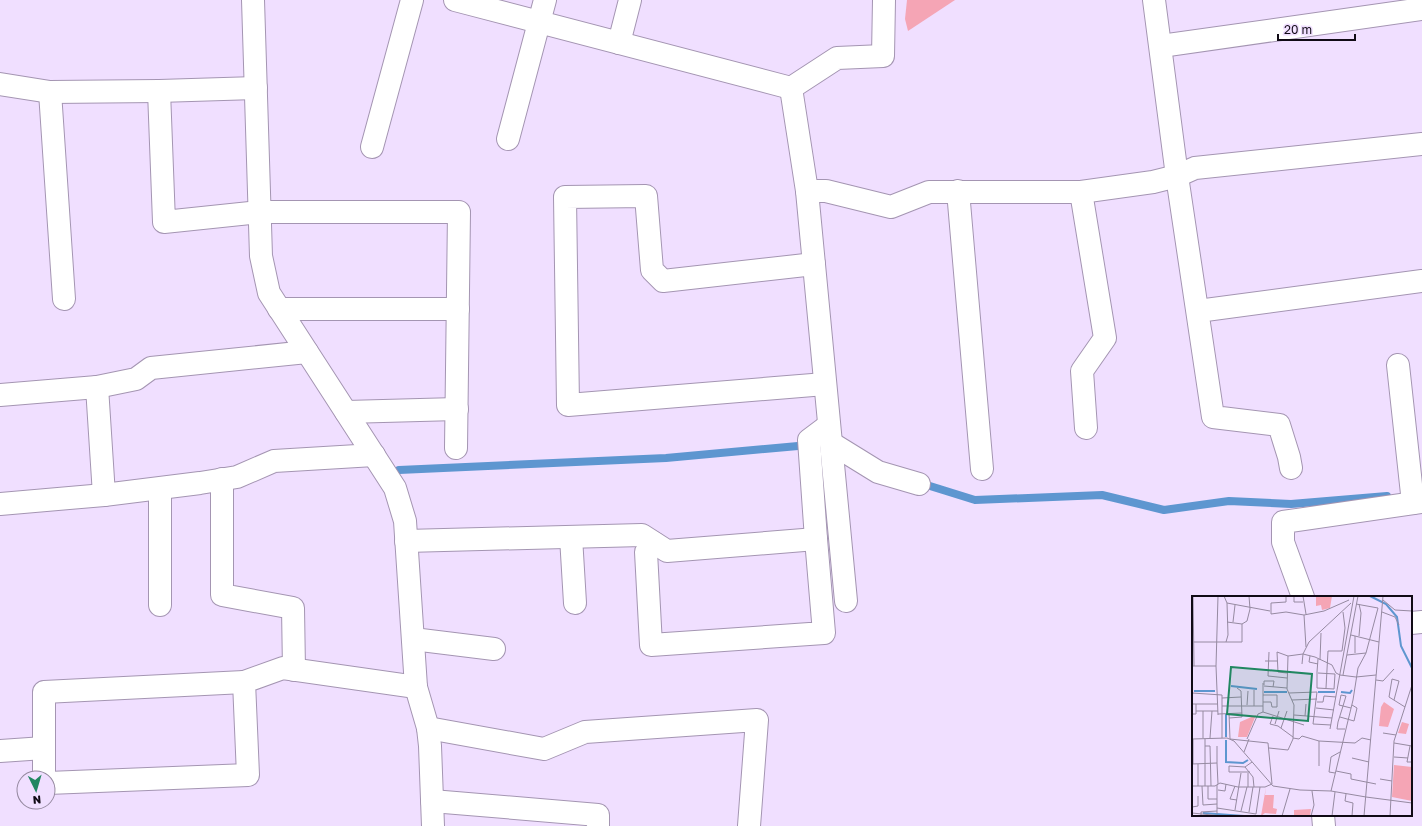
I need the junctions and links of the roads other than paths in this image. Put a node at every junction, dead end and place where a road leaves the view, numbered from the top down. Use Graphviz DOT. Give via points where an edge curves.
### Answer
graph roads {
  1 [pos="252,0"];
  2 [pos="412,0"];
  3 [pos="455,0"];
  4 [pos="545,0"];
  5 [pos="630,0"];
  6 [pos="884,0"];
  7 [pos="1154,0"];
  8 [pos="1375,7"];
  9 [pos="1422,9"];
  10 [pos="539,22"];
  11 [pos="620,43"];
  12 [pos="1161,46"];
  13 [pos="0,84"];
  14 [pos="256,88"];
  15 [pos="791,88"];
  16 [pos="159,91"];
  17 [pos="50,92"];
  18 [pos="508,139"];
  19 [pos="1422,144"];
  20 [pos="372,147"];
  21 [pos="1177,176"];
  22 [pos="807,191"];
  23 [pos="958,191"];
  24 [pos="1081,192"];
  25 [pos="260,212"];
  26 [pos="814,264"];
  27 [pos="1422,280"];
  28 [pos="64,299"];
  29 [pos="279,309"];
  30 [pos="458,309"];
  31 [pos="1198,311"];
  32 [pos="306,352"];
  33 [pos="1398,365"];
  34 [pos="825,384"];
  35 [pos="97,387"];
  36 [pos="0,395"];
  37 [pos="457,409"];
  38 [pos="346,412"];
  39 [pos="1086,428"];
  40 [pos="830,434"];
  41 [pos="456,448"];
  42 [pos="374,455"];
  43 [pos="1291,468"];
  44 [pos="982,469"];
  45 [pos="222,479"];
  46 [pos="918,484"];
  47 [pos="160,489"];
  48 [pos="104,495"];
  49 [pos="1418,503"];
  50 [pos="0,504"];
  51 [pos="571,537"];
  52 [pos="816,539"];
  53 [pos="406,541"];
  54 [pos="654,543"];
  55 [pos="1303,596"];
  56 [pos="846,601"];
  57 [pos="574,603"];
  58 [pos="160,605"];
  59 [pos="1422,622"];
  60 [pos="1412,623"];
  61 [pos="413,639"];
  62 [pos="494,649"];
  63 [pos="294,670"];
  64 [pos="244,682"];
  65 [pos="416,687"];
  66 [pos="428,728"];
  67 [pos="44,748"];
  68 [pos="0,751"];
  69 [pos="44,770"];
  70 [pos="56,783"];
  71 [pos="432,802"];
  72 [pos="1323,816"];
  73 [pos="433,826"];
  74 [pos="598,826"];
  75 [pos="749,826"];
  76 [pos="1324,826"];
  1 -- 14 [label="street"];
  2 -- 20 [label="street"];
  3 -- 10 [label="street"];
  4 -- 10 [label="street"];
  5 -- 11 [label="street"];
  6 -- 15 [label="street" via="883,56 837,58"];
  7 -- 12 [label="street"];
  8 -- 9 [label="street"];
  8 -- 12 [label="street"];
  10 -- 11 [label="street"];
  10 -- 18 [label="street"];
  11 -- 15 [label="street"];
  12 -- 21 [label="street"];
  13 -- 17 [label="street"];
  14 -- 16 [label="street"];
  14 -- 25 [label="street"];
  15 -- 22 [label="street"];
  16 -- 17 [label="street"];
  16 -- 25 [label="street" via="164,222"];
  17 -- 28 [label="street"];
  19 -- 21 [label="street" via="1195,168"];
  21 -- 24 [label="street"];
  21 -- 31 [label="street"];
  22 -- 23 [label="street" via="826,191 891,207 929,192"];
  22 -- 26 [label="street"];
  23 -- 24 [label="street"];
  23 -- 44 [label="street"];
  24 -- 39 [label="street" via="1105,338 1082,371"];
  25 -- 29 [label="street" via="262,256 269,293"];
  25 -- 30 [label="street" via="459,212"];
  26 -- 34 [label="street"];
  26 -- 34 [label="street" via="663,281 652,270 646,196 565,197 568,405"];
  27 -- 31 [label="street"];
  29 -- 30 [label="street"];
  29 -- 32 [label="street"];
  30 -- 37 [label="street"];
  31 -- 43 [label="street" via="1213,417 1279,425"];
  32 -- 35 [label="street" via="151,368 136,378"];
  32 -- 38 [label="street"];
  33 -- 49 [label="street"];
  34 -- 40 [label="street"];
  35 -- 36 [label="street"];
  35 -- 48 [label="street"];
  37 -- 38 [label="street"];
  37 -- 41 [label="street"];
  38 -- 42 [label="street"];
  40 -- 46 [label="street" via="878,472"];
  40 -- 52 [label="street" via="810,440"];
  40 -- 56 [label="street" via="847,516"];
  42 -- 45 [label="street" via="274,461 237,477"];
  42 -- 53 [label="street" via="395,488 405,521"];
  45 -- 47 [label="street"];
  45 -- 63 [label="street" via="222,595 293,608"];
  47 -- 48 [label="street"];
  47 -- 58 [label="street"];
  48 -- 50 [label="street"];
  49 -- 55 [label="street" via="1283,522 1283,542"];
  51 -- 53 [label="street"];
  51 -- 54 [label="street" via="642,535"];
  51 -- 57 [label="street"];
  52 -- 54 [label="street" via="667,551"];
  52 -- 54 [label="street" via="824,633 651,645 646,552"];
  53 -- 61 [label="street"];
  59 -- 60 [label="street"];
  61 -- 62 [label="street"];
  61 -- 65 [label="street"];
  63 -- 64 [label="street" via="283,668"];
  63 -- 65 [label="street"];
  64 -- 67 [label="street" via="44,692"];
  64 -- 70 [label="street" via="248,775"];
  65 -- 66 [label="street"];
  66 -- 71 [label="street"];
  66 -- 75 [label="street" via="544,749 586,732 757,720"];
  67 -- 68 [label="street"];
  67 -- 69 [label="street"];
  71 -- 73 [label="street"];
  71 -- 74 [label="street" via="598,815"];
  72 -- 76 [label="street"];
}
